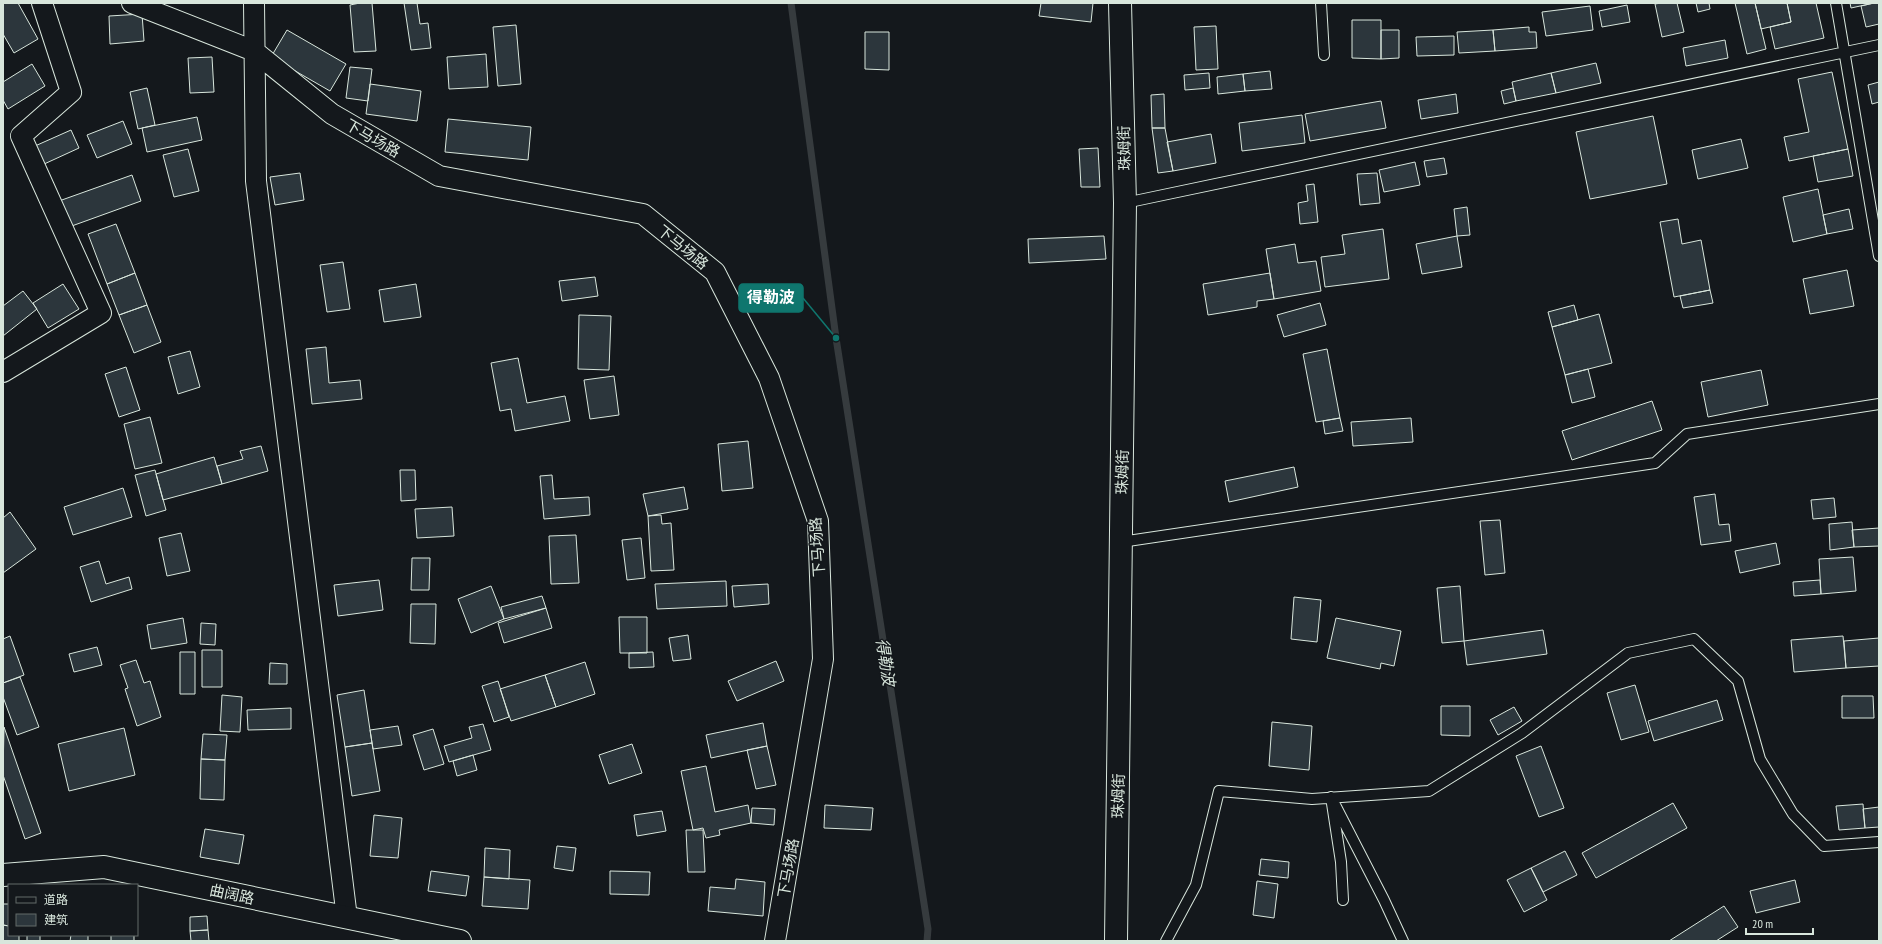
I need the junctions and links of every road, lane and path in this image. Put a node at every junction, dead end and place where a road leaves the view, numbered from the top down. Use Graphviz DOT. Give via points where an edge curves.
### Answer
graph roads {
  1 [pos="42,3"];
  2 [pos="132,3"];
  3 [pos="254,3"];
  4 [pos="1120,3"];
  5 [pos="1321,3"];
  6 [pos="1836,3"];
  7 [pos="1879,45"];
  8 [pos="254,51"];
  9 [pos="1844,52"];
  10 [pos="1324,55"];
  11 [pos="1125,204"];
  12 [pos="1879,256"];
  13 [pos="3,372"];
  14 [pos="1879,404"];
  15 [pos="1121,542"];
  16 [pos="1331,797"];
  17 [pos="1879,842"];
  18 [pos="3,875"];
  19 [pos="1343,900"];
  20 [pos="347,918"];
  21 [pos="460,941"];
  22 [pos="775,941"];
  23 [pos="1116,941"];
  24 [pos="1166,941"];
  25 [pos="1402,941"];
  1 -- 13 [label="street" via="71,92 21,136 101,313"];
  2 -- 8 [label="street, 下马场路"];
  3 -- 8 [label="street"];
  4 -- 11 [label="main road, 珠姆街"];
  5 -- 10 [label="lane"];
  6 -- 9 [label="lane"];
  7 -- 9 [label="lane"];
  8 -- 20 [label="street" via="256,181"];
  8 -- 22 [label="street, 下马场路" via="332,114 439,176 643,214 715,272 769,378 818,521 823,659"];
  9 -- 11 [label="lane"];
  9 -- 12 [label="lane"];
  11 -- 15 [label="main road, 珠姆街"];
  14 -- 15 [label="lane" via="1687,434 1655,463"];
  15 -- 23 [label="main road, 珠姆街"];
  16 -- 17 [label="lane" via="1429,791 1522,733 1628,652 1694,639 1738,681 1760,759 1793,814 1824,846"];
  16 -- 19 [label="lane" via="1341,862"];
  16 -- 24 [label="lane" via="1312,799 1219,791 1196,885"];
  16 -- 25 [label="lane"];
  18 -- 20 [label="main road, 曲阔路" via="104,867"];
  20 -- 21 [label="main road, 曲阔路"];
}
